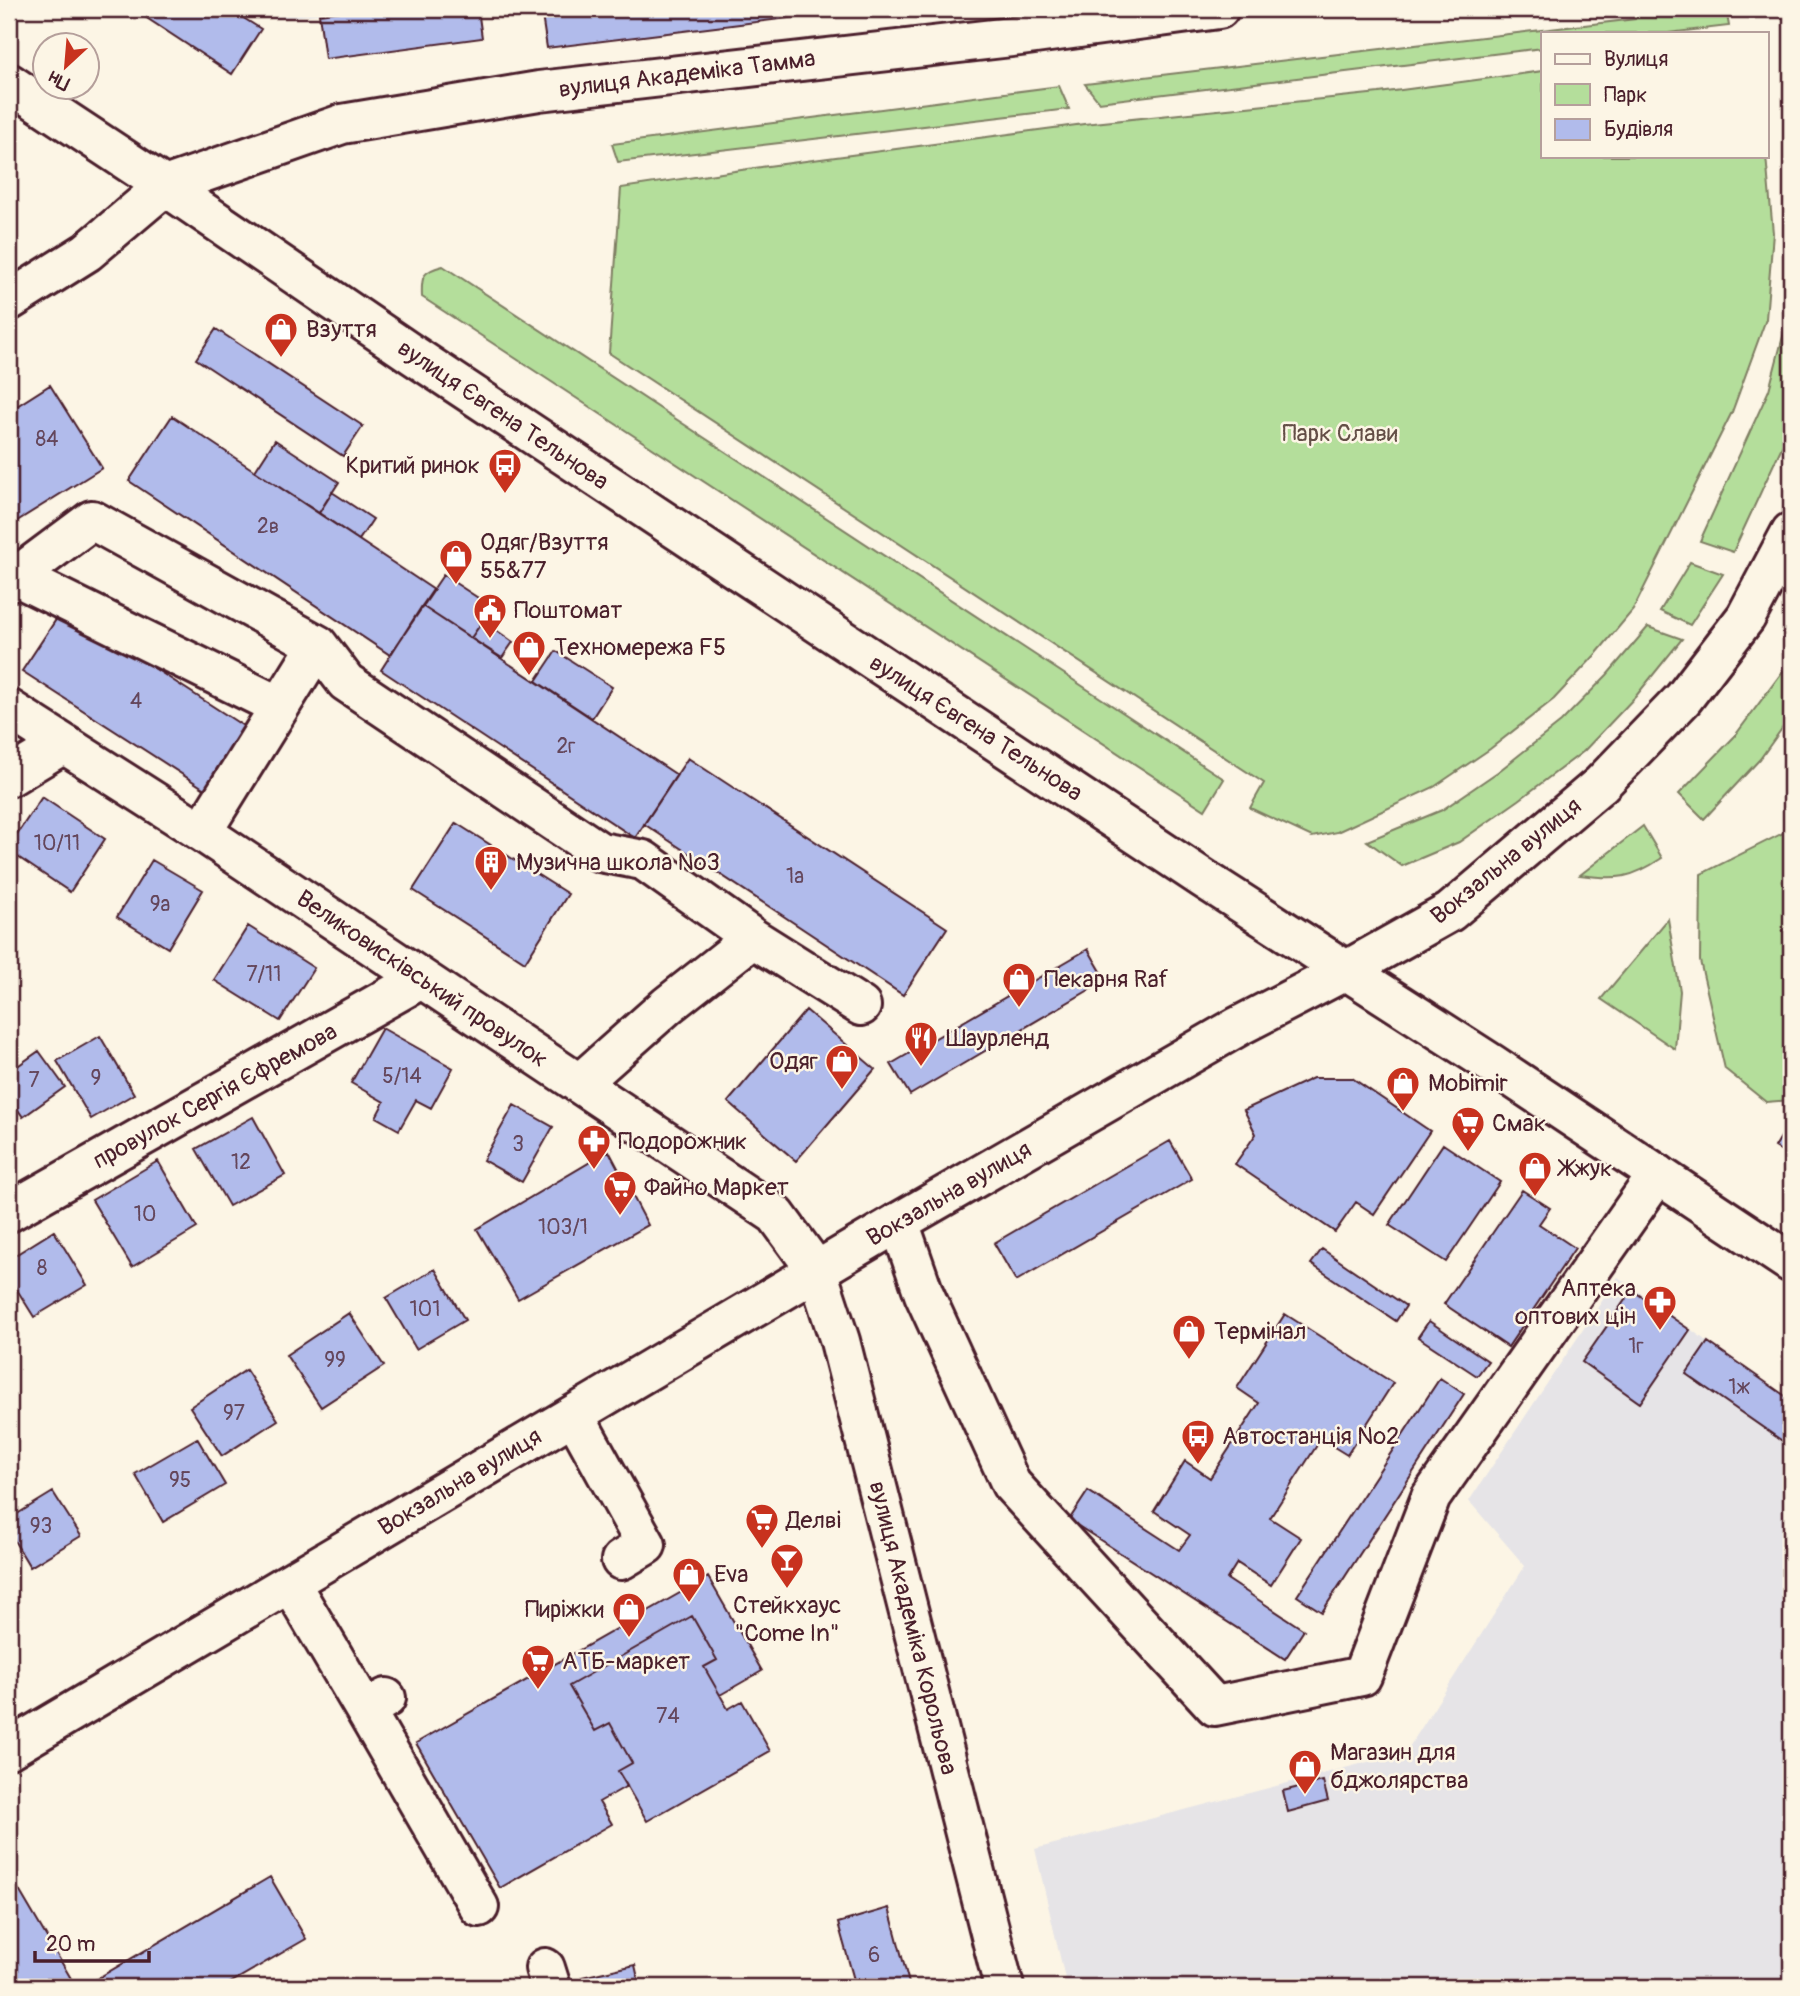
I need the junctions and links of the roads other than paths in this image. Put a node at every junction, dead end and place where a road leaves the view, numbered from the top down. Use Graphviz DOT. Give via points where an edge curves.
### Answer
graph roads {
  1 [pos="1219,9"];
  2 [pos="9,83"];
  3 [pos="165,186"];
  4 [pos="9,301"];
  5 [pos="1791,532"];
  6 [pos="13,580"];
  7 [pos="318,645"];
  8 [pos="279,706"];
  9 [pos="9,709"];
  10 [pos="62,745"];
  11 [pos="9,777"];
  12 [pos="202,832"];
  13 [pos="752,938"];
  14 [pos="1345,971"];
  15 [pos="421,979"];
  16 [pos="861,1006"];
  17 [pos="579,1084"];
  18 [pos="1658,1174"];
  19 [pos="9,1212"];
  20 [pos="899,1222"];
  21 [pos="1791,1263"];
  22 [pos="817,1271"];
  23 [pos="574,1415"];
  24 [pos="621,1560"];
  25 [pos="290,1583"];
  26 [pos="9,1749"];
  27 [pos="479,1907"];
  28 [pos="1004,1987"];
  1 -- 3 [label="main road, вулиця Академіка Тамма" via="539,91 342,124"];
  2 -- 3 [label="main road, вулиця Євгена Тельнова"];
  3 -- 4 [label="main road" via="87,252"];
  3 -- 14 [label="main road, вулиця Євгена Тельнова"];
  5 -- 14 [label="main road, Вокзальна вулиця" via="1746,617 1683,699 1601,784 1450,912"];
  6 -- 7 [label="main road" via="92,520"];
  6 -- 8 [label="main road"];
  7 -- 8 [label="main road"];
  7 -- 13 [label="main road" via="346,682 600,852 643,860"];
  8 -- 12 [label="main road"];
  9 -- 10 [label="main road, Великовисківський провулок"];
  10 -- 11 [label="main road"];
  10 -- 12 [label="main road, Великовисківський провулок"];
  12 -- 15 [label="main road, Великовисківський провулок"];
  13 -- 16 [label="main road"];
  13 -- 17 [label="main road"];
  14 -- 18 [label="main road, вулиця Євгена Тельнова"];
  14 -- 20 [label="main road, Вокзальна вулиця" via="1239,1026"];
  15 -- 17 [label="main road, Великовисківський провулок"];
  15 -- 19 [label="main road, провулок Сергія Єфремова"];
  17 -- 22 [label="main road, Великовисківський провулок" via="776,1215"];
  18 -- 20 [label="main road" via="1431,1497 1362,1676 1215,1706 1011,1485 924,1294"];
  18 -- 21 [label="main road, вулиця Євгена Тельнова"];
  20 -- 22 [label="main road, Вокзальна вулиця"];
  22 -- 23 [label="main road, Вокзальна вулиця"];
  22 -- 28 [label="main road, вулиця Академіка Корольова" via="840,1341"];
  23 -- 24 [label="main road" via="646,1545"];
  23 -- 25 [label="main road, Вокзальна вулиця"];
  25 -- 26 [label="main road, Вокзальна вулиця"];
  25 -- 27 [label="main road" via="375,1704"];
}
